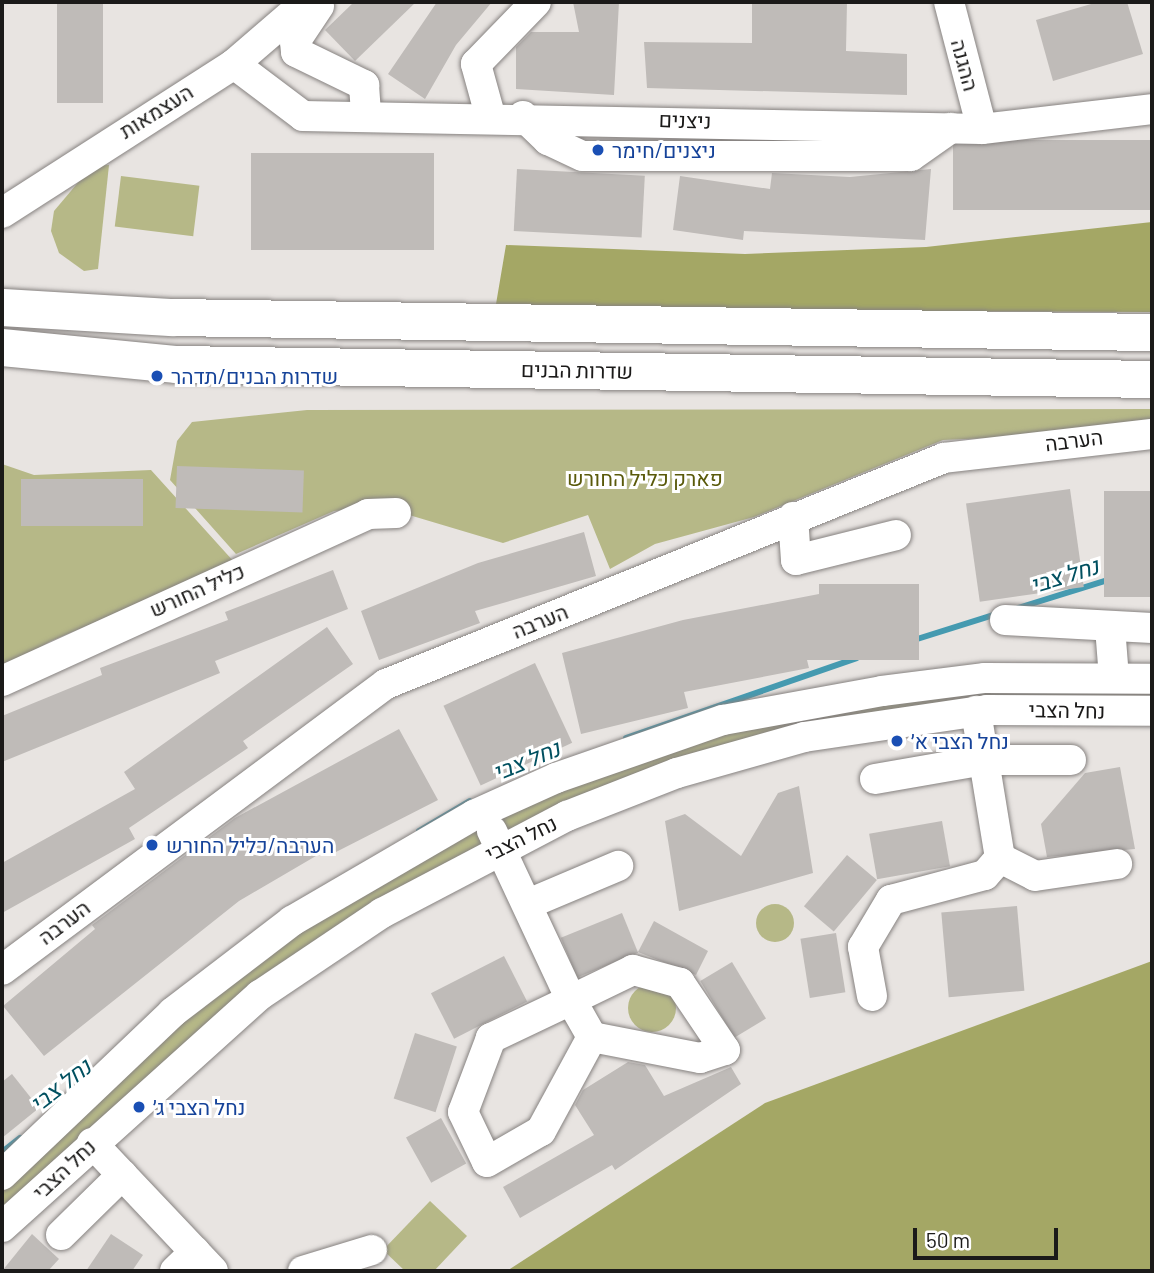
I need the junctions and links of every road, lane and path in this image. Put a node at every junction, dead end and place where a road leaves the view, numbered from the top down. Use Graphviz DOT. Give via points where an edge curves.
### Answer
graph roads {
  1 [pos="306,2"];
  2 [pos="323,2"];
  3 [pos="536,2"];
  4 [pos="949,2"];
  5 [pos="234,64"];
  6 [pos="1152,109"];
  7 [pos="366,115"];
  8 [pos="490,115"];
  9 [pos="982,129"];
  10 [pos="2,213"];
  11 [pos="2,307"];
  12 [pos="1152,332"];
  13 [pos="2,347"];
  14 [pos="1152,379"];
  15 [pos="1152,434"];
  16 [pos="396,513"];
  17 [pos="793,517"];
  18 [pos="896,535"];
  19 [pos="1005,620"];
  20 [pos="1110,627"];
  21 [pos="1152,628"];
  22 [pos="1114,678"];
  23 [pos="1152,679"];
  24 [pos="2,681"];
  25 [pos="976,711"];
  26 [pos="1152,711"];
  27 [pos="984,760"];
  28 [pos="1071,760"];
  29 [pos="875,779"];
  30 [pos="483,812"];
  31 [pos="500,848"];
  32 [pos="1000,858"];
  33 [pos="1117,864"];
  34 [pos="618,866"];
  35 [pos="528,904"];
  36 [pos="2,970"];
  37 [pos="872,996"];
  38 [pos="571,1000"];
  39 [pos="592,1037"];
  40 [pos="92,1143"];
  41 [pos="2,1175"];
  42 [pos="122,1175"];
  43 [pos="2,1227"];
  44 [pos="61,1235"];
  45 [pos="372,1250"];
  46 [pos="194,1265"];
  47 [pos="303,1271"];
  1 -- 5 [label="street, העצמאות"];
  2 -- 7 [label="street" via="295,41 296,52 363,85"];
  3 -- 8 [label="street" via="476,64"];
  4 -- 9 [label="street, ההגנה"];
  5 -- 7 [label="street, ניצנים" via="303,116"];
  5 -- 10 [label="street, העצמאות"];
  6 -- 9 [label="street, ניצנים"];
  7 -- 8 [label="street, ניצנים"];
  8 -- 9 [label="street, ניצנים"];
  11 -- 12 [label="main road" via="186,318"];
  13 -- 14 [label="main road, שדרות הבנים" via="176,364"];
  15 -- 17 [label="street, הערבה" via="944,458"];
  16 -- 24 [label="street, כליל החורש" via="368,514"];
  17 -- 18 [label="street" via="796,560"];
  17 -- 36 [label="street, הערבה" via="386,684"];
  19 -- 20 [label="street"];
  20 -- 21 [label="street"];
  20 -- 22 [label="street"];
  22 -- 23 [label="street, נחל הצבי"];
  22 -- 30 [label="street, נחל הצבי" via="985,678 723,720 556,778"];
  25 -- 26 [label="street, נחל הצבי"];
  25 -- 27 [label="street"];
  25 -- 31 [label="street, נחל הצבי" via="804,737 730,756 621,794"];
  27 -- 28 [label="street"];
  27 -- 29 [label="street"];
  27 -- 32 [label="street"];
  30 -- 31 [label="street"];
  30 -- 41 [label="street, נחל הצבי" via="358,880 233,964 126,1054"];
  31 -- 35 [label="street"];
  31 -- 40 [label="street, נחל הצבי" via="382,912 260,995"];
  32 -- 33 [label="street" via="1035,876"];
  32 -- 37 [label="street" via="985,875 891,900 863,947"];
  34 -- 35 [label="street"];
  35 -- 38 [label="street"];
  38 -- 39 [label="street"];
  38 -- 39 [label="street" via="633,970 680,983 725,1050 699,1058"];
  38 -- 39 [label="street" via="491,1038 463,1112 486,1162 541,1131"];
  40 -- 42 [label="street"];
  40 -- 43 [label="street, נחל הצבי"];
  42 -- 44 [label="street"];
  42 -- 46 [label="street"];
  45 -- 47 [label="street"];
}
